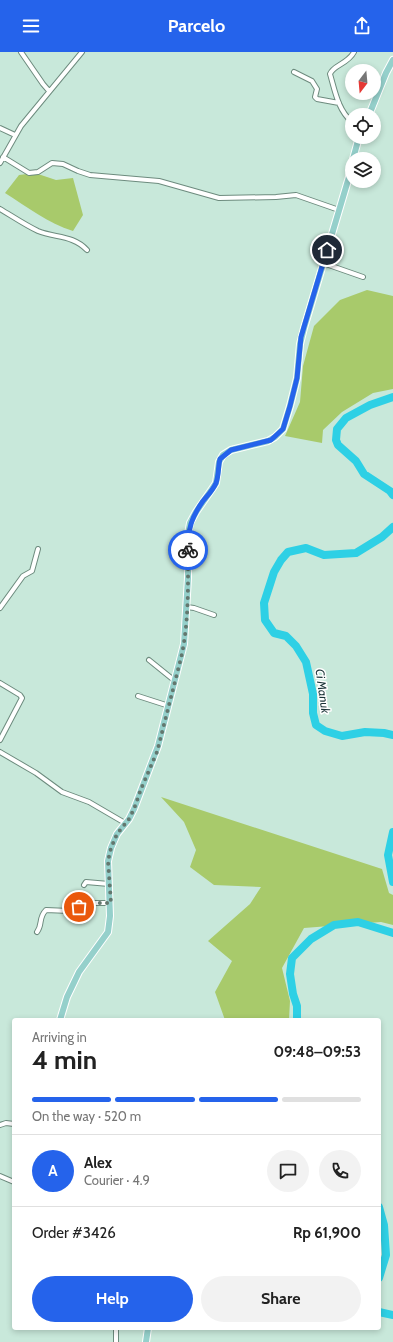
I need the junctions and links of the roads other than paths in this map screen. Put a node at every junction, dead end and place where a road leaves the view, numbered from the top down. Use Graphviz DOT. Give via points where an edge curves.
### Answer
graph roads {
  1 [pos="21,52"];
  2 [pos="82,52"];
  3 [pos="354,52"];
  4 [pos="393,60"];
  5 [pos="294,72"];
  6 [pos="49,91"];
  7 [pos="339,104"];
  8 [pos="372,108"];
  9 [pos="345,114"];
  10 [pos="0,128"];
  11 [pos="15,135"];
  12 [pos="3,158"];
  13 [pos="0,163"];
  14 [pos="345,187"];
  15 [pos="0,209"];
  16 [pos="339,210"];
  17 [pos="86,250"];
  18 [pos="323,263"];
  19 [pos="363,277"];
  20 [pos="38,550"];
  21 [pos="187,607"];
  22 [pos="0,608"];
  23 [pos="214,615"];
  24 [pos="149,660"];
  25 [pos="175,682"];
  26 [pos="0,683"];
  27 [pos="138,696"];
  28 [pos="169,706"];
  29 [pos="0,740"];
  30 [pos="0,752"];
  31 [pos="125,823"];
  32 [pos="109,884"];
  33 [pos="84,885"];
  34 [pos="111,903"];
  35 [pos="37,932"];
  36 [pos="61,1018"];
  37 [pos="12,1124"];
  38 [pos="0,1125"];
  39 [pos="0,1176"];
  40 [pos="12,1181"];
  41 [pos="116,1330"];
  42 [pos="148,1330"];
  43 [pos="116,1342"];
  44 [pos="146,1342"];
  1 -- 6 [label="street"];
  2 -- 6 [label="street"];
  3 -- 7 [label="street" via="349,60 330,72"];
  4 -- 8 [label="main road"];
  5 -- 7 [label="street" via="312,81 317,89 317,99"];
  6 -- 11 [label="street"];
  7 -- 9 [label="street"];
  10 -- 11 [label="street"];
  11 -- 12 [label="street"];
  12 -- 13 [label="street"];
  12 -- 16 [label="street" via="29,173 38,172 52,163 63,164 90,175 159,180 219,198 296,195"];
  14 -- 16 [label="main road"];
  15 -- 17 [label="street" via="37,230 79,242"];
  16 -- 18 [label="main road"];
  18 -- 19 [label="street"];
  18 -- 21 [label="main road" via="301,337 297,378 283,429 268,441 236,448 223,455 219,462 216,482 192,519 188,534"];
  20 -- 22 [label="street" via="32,571 23,576"];
  21 -- 23 [label="street"];
  21 -- 25 [label="main road" via="184,644"];
  24 -- 25 [label="street"];
  25 -- 28 [label="main road"];
  26 -- 29 [label="street" via="22,696"];
  27 -- 28 [label="street"];
  28 -- 31 [label="main road" via="157,752 134,809"];
  30 -- 31 [label="street" via="62,792 89,802"];
  31 -- 32 [label="main road" via="111,848 108,861"];
  32 -- 33 [label="street" via="86,882"];
  32 -- 34 [label="main road"];
  34 -- 35 [label="street" via="86,903 69,911 46,910 41,916"];
  34 -- 36 [label="main road" via="108,932 79,972"];
  37 -- 38 [label="street"];
  39 -- 40 [label="street"];
  41 -- 43 [label="street"];
  42 -- 44 [label="main road"];
}
